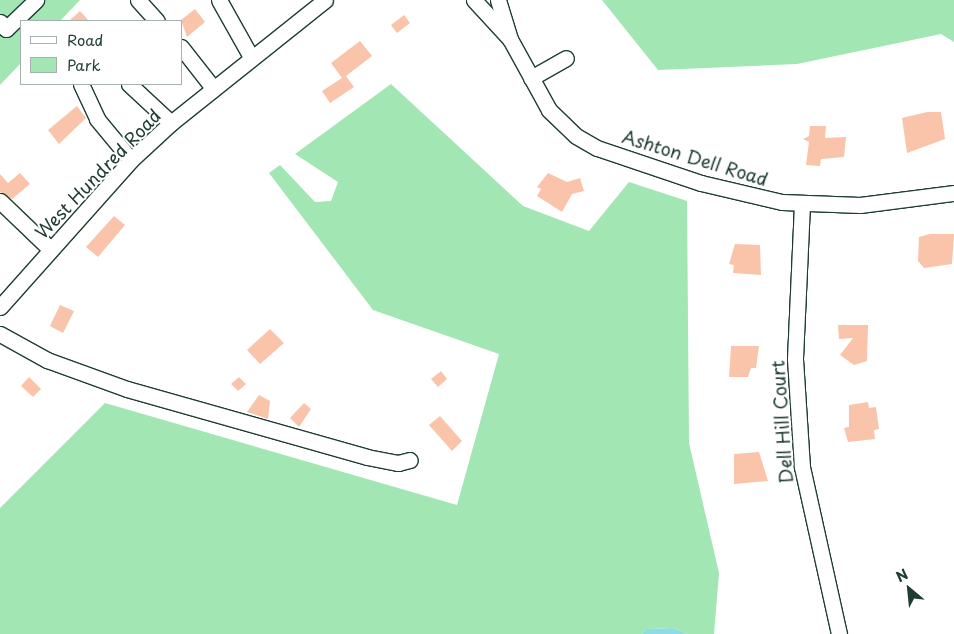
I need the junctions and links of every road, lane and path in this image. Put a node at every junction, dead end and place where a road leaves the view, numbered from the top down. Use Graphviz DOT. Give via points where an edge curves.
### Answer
graph roads {
  1 [pos="36,0"];
  2 [pos="138,0"];
  3 [pos="218,0"];
  4 [pos="325,0"];
  5 [pos="474,0"];
  6 [pos="498,0"];
  7 [pos="156,20"];
  8 [pos="0,22"];
  9 [pos="510,39"];
  10 [pos="182,47"];
  11 [pos="250,57"];
  12 [pos="566,58"];
  13 [pos="531,78"];
  14 [pos="81,85"];
  15 [pos="130,85"];
  16 [pos="213,88"];
  17 [pos="171,123"];
  18 [pos="131,160"];
  19 [pos="954,193"];
  20 [pos="0,201"];
  21 [pos="802,204"];
  22 [pos="50,249"];
  23 [pos="0,307"];
  24 [pos="0,334"];
  25 [pos="410,460"];
  26 [pos="839,634"];
  1 -- 8 [label="street" via="6,29"];
  2 -- 7 [label="street"];
  3 -- 11 [label="street"];
  4 -- 11 [label="street, West Hundred Road"];
  5 -- 9 [label="street, Ashton Dell Road"];
  6 -- 9 [label="street, Ashton Dell Road"];
  9 -- 13 [label="street, Ashton Dell Road"];
  10 -- 16 [label="street"];
  11 -- 16 [label="street, West Hundred Road"];
  12 -- 13 [label="street"];
  13 -- 21 [label="street, Ashton Dell Road" via="560,123 596,148 701,183"];
  14 -- 18 [label="street" via="97,119"];
  15 -- 17 [label="street"];
  16 -- 17 [label="street, West Hundred Road"];
  17 -- 18 [label="street, West Hundred Road"];
  18 -- 22 [label="street, West Hundred Road"];
  19 -- 21 [label="street, Ashton Dell Road" via="860,205"];
  20 -- 22 [label="street"];
  21 -- 26 [label="street, Dell Hill Court" via="796,315 800,442 812,525"];
  22 -- 23 [label="street, West Hundred Road"];
  24 -- 25 [label="street" via="47,360 127,389 368,457 398,463"];
}
